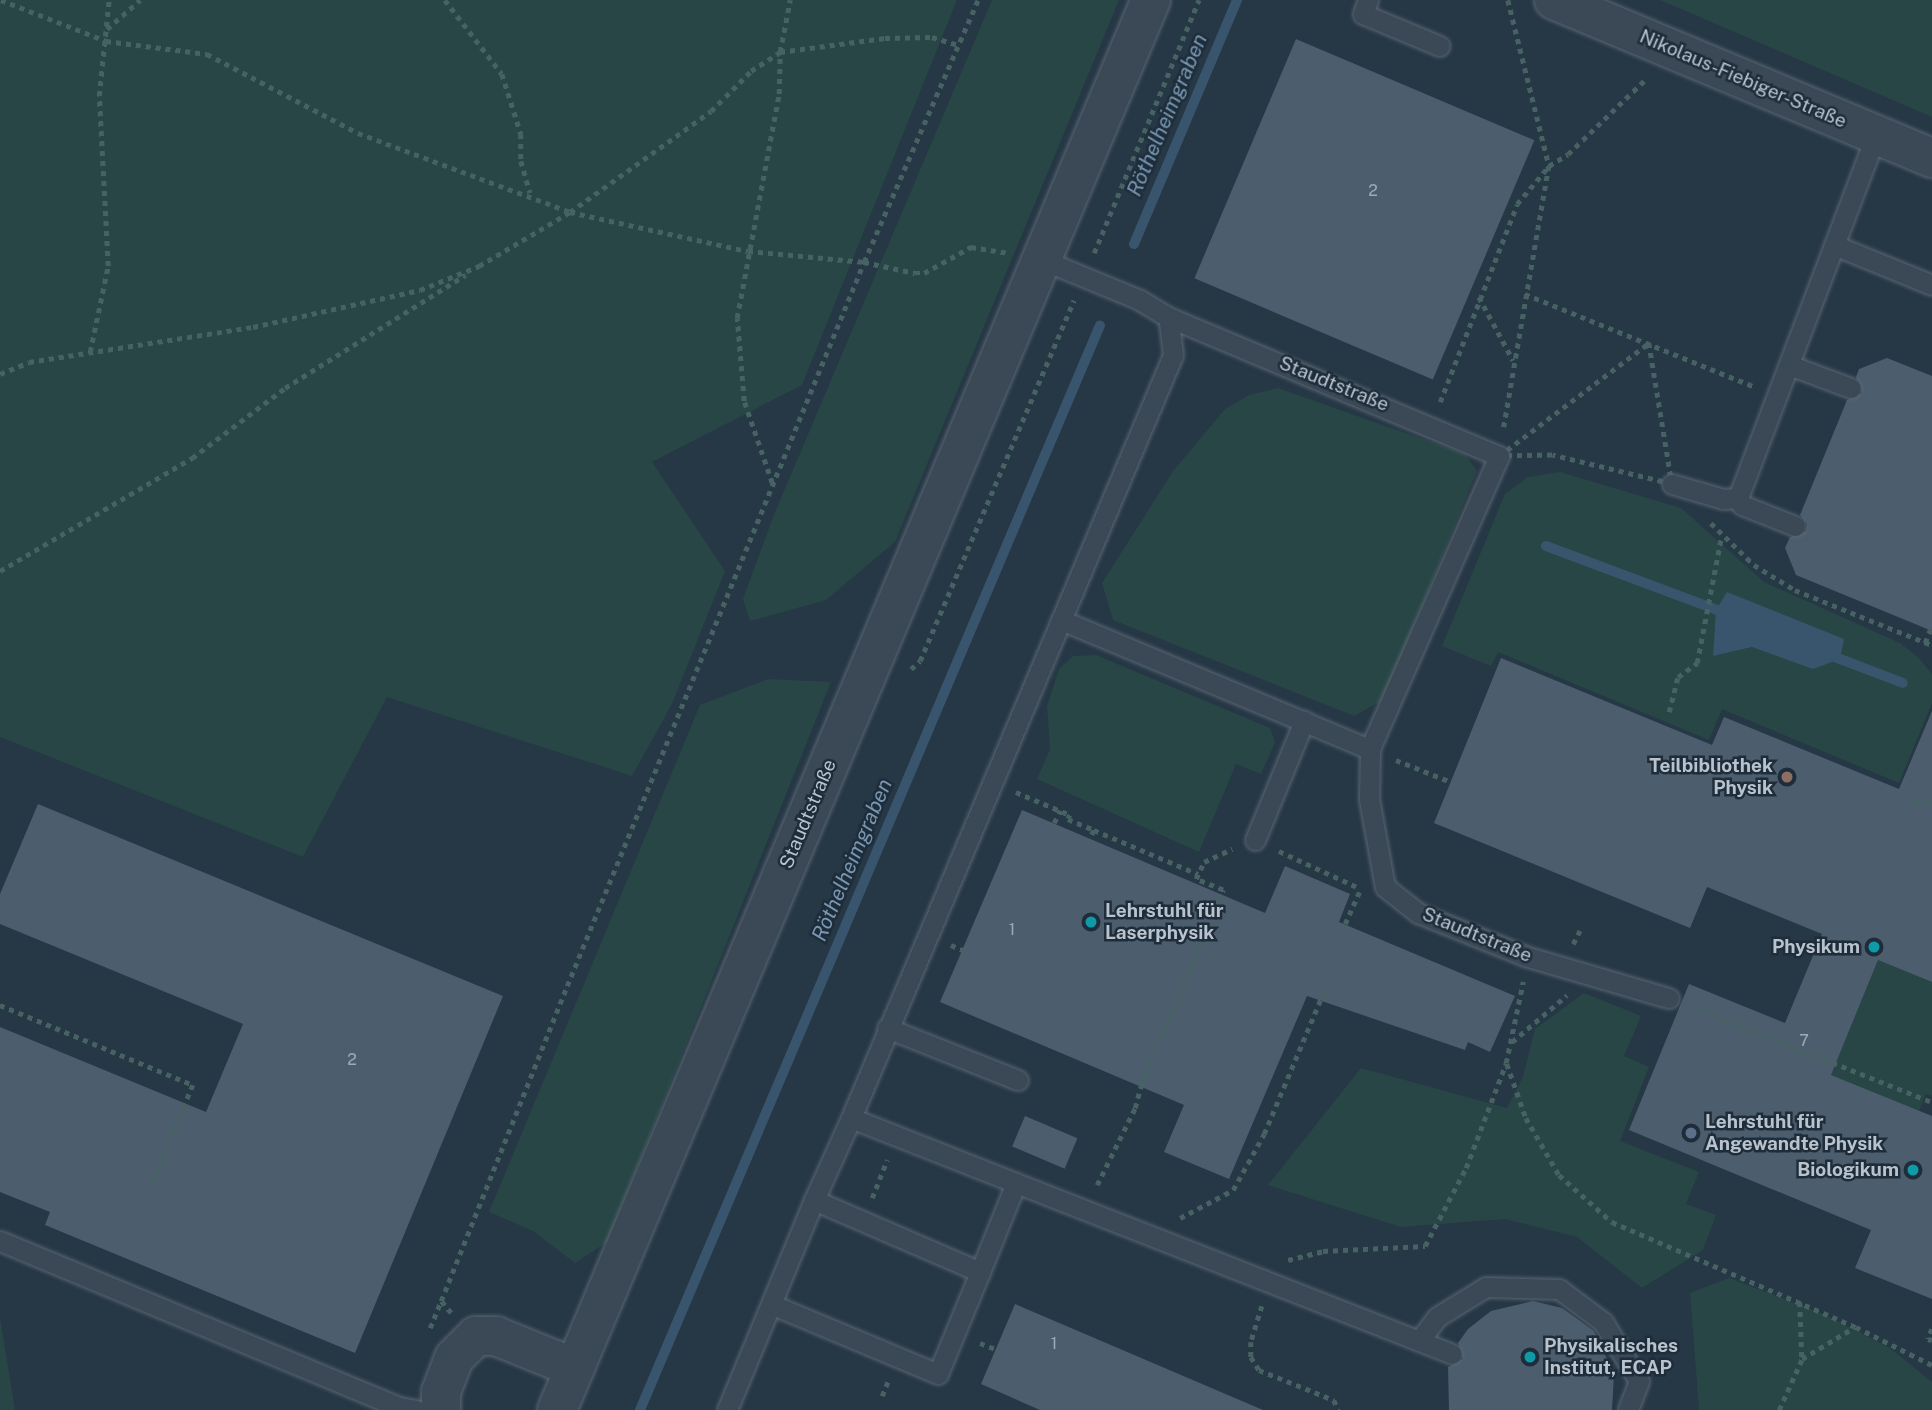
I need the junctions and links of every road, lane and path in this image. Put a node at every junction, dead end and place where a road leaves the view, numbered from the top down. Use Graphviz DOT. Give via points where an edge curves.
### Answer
graph roads {
  1 [pos="1,0"];
  2 [pos="109,0"];
  3 [pos="139,0"];
  4 [pos="445,0"];
  5 [pos="790,0"];
  6 [pos="978,0"];
  7 [pos="1151,0"];
  8 [pos="1368,0"];
  9 [pos="1508,0"];
  10 [pos="1554,0"];
  11 [pos="107,29"];
  12 [pos="106,41"];
  13 [pos="958,45"];
  14 [pos="1440,46"];
  15 [pos="780,51"];
  16 [pos="1675,51"];
  17 [pos="1877,135"];
  18 [pos="1932,158"];
  19 [pos="1549,166"];
  20 [pos="530,194"];
  21 [pos="570,212"];
  22 [pos="1835,245"];
  23 [pos="748,251"];
  24 [pos="1042,260"];
  25 [pos="864,262"];
  26 [pos="479,266"];
  27 [pos="1932,285"];
  28 [pos="1525,294"];
  29 [pos="1479,296"];
  30 [pos="1168,317"];
  31 [pos="1649,343"];
  32 [pos="90,352"];
  33 [pos="1513,361"];
  34 [pos="1789,365"];
  35 [pos="0,374"];
  36 [pos="1851,388"];
  37 [pos="1776,396"];
  38 [pos="1432,424"];
  39 [pos="1499,456"];
  40 [pos="773,484"];
  41 [pos="1678,485"];
  42 [pos="1738,498"];
  43 [pos="1795,526"];
  44 [pos="1722,537"];
  45 [pos="0,571"];
  46 [pos="1061,620"];
  47 [pos="1930,630"];
  48 [pos="1926,643"];
  49 [pos="1932,645"];
  50 [pos="1669,712"];
  51 [pos="1304,721"];
  52 [pos="1370,749"];
  53 [pos="993,782"];
  54 [pos="1451,782"];
  55 [pos="1914,800"];
  56 [pos="1932,801"];
  57 [pos="1060,810"];
  58 [pos="1054,823"];
  59 [pos="1094,830"];
  60 [pos="1090,839"];
  61 [pos="1255,840"];
  62 [pos="1204,862"];
  63 [pos="1199,874"];
  64 [pos="1385,887"];
  65 [pos="1361,888"];
  66 [pos="1345,924"];
  67 [pos="1525,956"];
  68 [pos="1590,975"];
  69 [pos="1327,984"];
  70 [pos="1670,998"];
  71 [pos="0,1005"];
  72 [pos="887,1028"];
  73 [pos="1512,1043"];
  74 [pos="1506,1063"];
  75 [pos="1018,1080"];
  76 [pos="1932,1102"];
  77 [pos="850,1118"];
  78 [pos="897,1136"];
  79 [pos="1016,1183"];
  80 [pos="152,1184"];
  81 [pos="814,1200"];
  82 [pos="1086,1208"];
  83 [pos="862,1221"];
  84 [pos="1151,1233"];
  85 [pos="0,1241"];
  86 [pos="980,1272"];
  87 [pos="1270,1281"];
  88 [pos="1800,1303"];
  89 [pos="773,1305"];
  90 [pos="1856,1326"];
  91 [pos="1932,1329"];
  92 [pos="476,1336"];
  93 [pos="1932,1340"];
  94 [pos="1419,1341"];
  95 [pos="982,1344"];
  96 [pos="996,1349"];
  97 [pos="1452,1354"];
  98 [pos="1802,1359"];
  99 [pos="1932,1365"];
  100 [pos="575,1368"];
  101 [pos="416,1410"];
  102 [pos="441,1410"];
  103 [pos="556,1410"];
  104 [pos="727,1410"];
  105 [pos="1338,1410"];
  106 [pos="1628,1410"];
  107 [pos="1779,1410"];
  1 -- 12 [label="path"];
  2 -- 11 [label="path"];
  3 -- 11 [label="path"];
  4 -- 20 [label="path" via="502,74 521,134 521,161"];
  5 -- 15 [label="path"];
  6 -- 13 [label="path"];
  7 -- 24 [label="street, Staudtstraße"];
  8 -- 14 [label="lane" via="1363,14"];
  9 -- 19 [label="path"];
  10 -- 16 [label="street, Nikolaus-Fiebiger-Straße"];
  11 -- 12 [label="path"];
  12 -- 20 [label="path" via="207,54 358,133"];
  12 -- 32 [label="path" via="99,138 108,266"];
  13 -- 15 [label="path" via="932,37 885,37"];
  13 -- 25 [label="path"];
  15 -- 21 [label="path" via="751,71 697,122 676,132"];
  15 -- 23 [label="path" via="779,94"];
  16 -- 17 [label="street, Nikolaus-Fiebiger-Straße"];
  16 -- 19 [label="path" via="1568,154"];
  17 -- 18 [label="street, Nikolaus-Fiebiger-Straße"];
  17 -- 22 [label="lane"];
  19 -- 28 [label="path"];
  19 -- 29 [label="path" via="1517,204"];
  20 -- 21 [label="path"];
  21 -- 23 [label="path"];
  21 -- 26 [label="path"];
  22 -- 27 [label="lane"];
  22 -- 34 [label="lane"];
  23 -- 25 [label="path"];
  23 -- 40 [label="path" via="737,318 740,375 752,434"];
  24 -- 25 [label="path" via="981,247 962,249 924,273"];
  24 -- 30 [label="lane, Staudtstraße" via="1129,295"];
  24 -- 100 [label="street, Staudtstraße"];
  25 -- 40 [label="path"];
  26 -- 32 [label="path" via="419,290 253,327"];
  26 -- 45 [label="path" via="285,388 192,458"];
  28 -- 31 [label="path"];
  28 -- 33 [label="path"];
  29 -- 33 [label="path"];
  29 -- 38 [label="path"];
  30 -- 38 [label="lane, Staudtstraße"];
  30 -- 46 [label="lane" via="1173,355"];
  31 -- 37 [label="path"];
  31 -- 39 [label="path"];
  31 -- 41 [label="path"];
  32 -- 35 [label="path" via="29,362"];
  33 -- 39 [label="path"];
  34 -- 36 [label="lane"];
  34 -- 37 [label="lane"];
  37 -- 42 [label="lane"];
  38 -- 39 [label="lane, Staudtstraße"];
  39 -- 41 [label="path" via="1552,455"];
  39 -- 52 [label="lane"];
  40 -- 92 [label="path" via="441,1301"];
  41 -- 42 [label="lane" via="1723,499"];
  41 -- 44 [label="path"];
  42 -- 43 [label="lane" via="1742,505"];
  44 -- 48 [label="path" via="1795,590"];
  44 -- 50 [label="path" via="1697,663 1678,677"];
  46 -- 51 [label="lane"];
  46 -- 53 [label="lane"];
  47 -- 48 [label="path"];
  48 -- 49 [label="path"];
  51 -- 52 [label="lane"];
  51 -- 61 [label="lane"];
  52 -- 54 [label="path"];
  52 -- 64 [label="lane" via="1369,799"];
  53 -- 57 [label="path"];
  53 -- 72 [label="lane"];
  55 -- 56 [label="path"];
  57 -- 58 [label="path"];
  57 -- 59 [label="path" via="1070,815 1068,819"];
  59 -- 60 [label="path"];
  59 -- 63 [label="path"];
  61 -- 65 [label="path"];
  62 -- 63 [label="path"];
  63 -- 82 [label="path" via="1196,879 1223,890 1135,1108"];
  64 -- 65 [label="path"];
  64 -- 67 [label="lane, Staudtstraße" via="1418,913"];
  65 -- 66 [label="path"];
  67 -- 68 [label="lane, Staudtstraße"];
  67 -- 73 [label="path"];
  68 -- 70 [label="lane, Staudtstraße"];
  68 -- 73 [label="path"];
  69 -- 84 [label="path" via="1264,1134 1233,1190"];
  70 -- 76 [label="path"];
  71 -- 80 [label="path" via="192,1085"];
  72 -- 75 [label="lane"];
  72 -- 77 [label="lane"];
  73 -- 74 [label="path"];
  74 -- 87 [label="path" via="1466,1168 1425,1246 1301,1255 1287,1261"];
  74 -- 88 [label="path" via="1526,1118 1559,1175 1612,1222"];
  77 -- 78 [label="lane"];
  77 -- 81 [label="lane"];
  78 -- 79 [label="lane"];
  78 -- 83 [label="path"];
  79 -- 82 [label="lane"];
  79 -- 86 [label="lane"];
  81 -- 83 [label="lane"];
  81 -- 89 [label="lane"];
  82 -- 84 [label="lane"];
  83 -- 86 [label="lane"];
  84 -- 87 [label="lane"];
  85 -- 101 [label="lane" via="398,1407"];
  86 -- 89 [label="lane" via="938,1374"];
  87 -- 94 [label="lane"];
  87 -- 105 [label="path" via="1251,1357 1259,1370 1334,1400"];
  88 -- 90 [label="path"];
  88 -- 98 [label="path"];
  89 -- 104 [label="lane"];
  90 -- 98 [label="path"];
  90 -- 99 [label="path"];
  91 -- 93 [label="path" via="1928,1339"];
  92 -- 100 [label="street" via="496,1336"];
  92 -- 102 [label="street" via="454,1358 440,1392"];
  94 -- 97 [label="lane"];
  94 -- 106 [label="lane" via="1437,1317 1486,1287 1559,1289 1603,1322 1639,1381"];
  95 -- 96 [label="path"];
  98 -- 107 [label="path"];
  100 -- 103 [label="street, Staudtstraße"];
}
